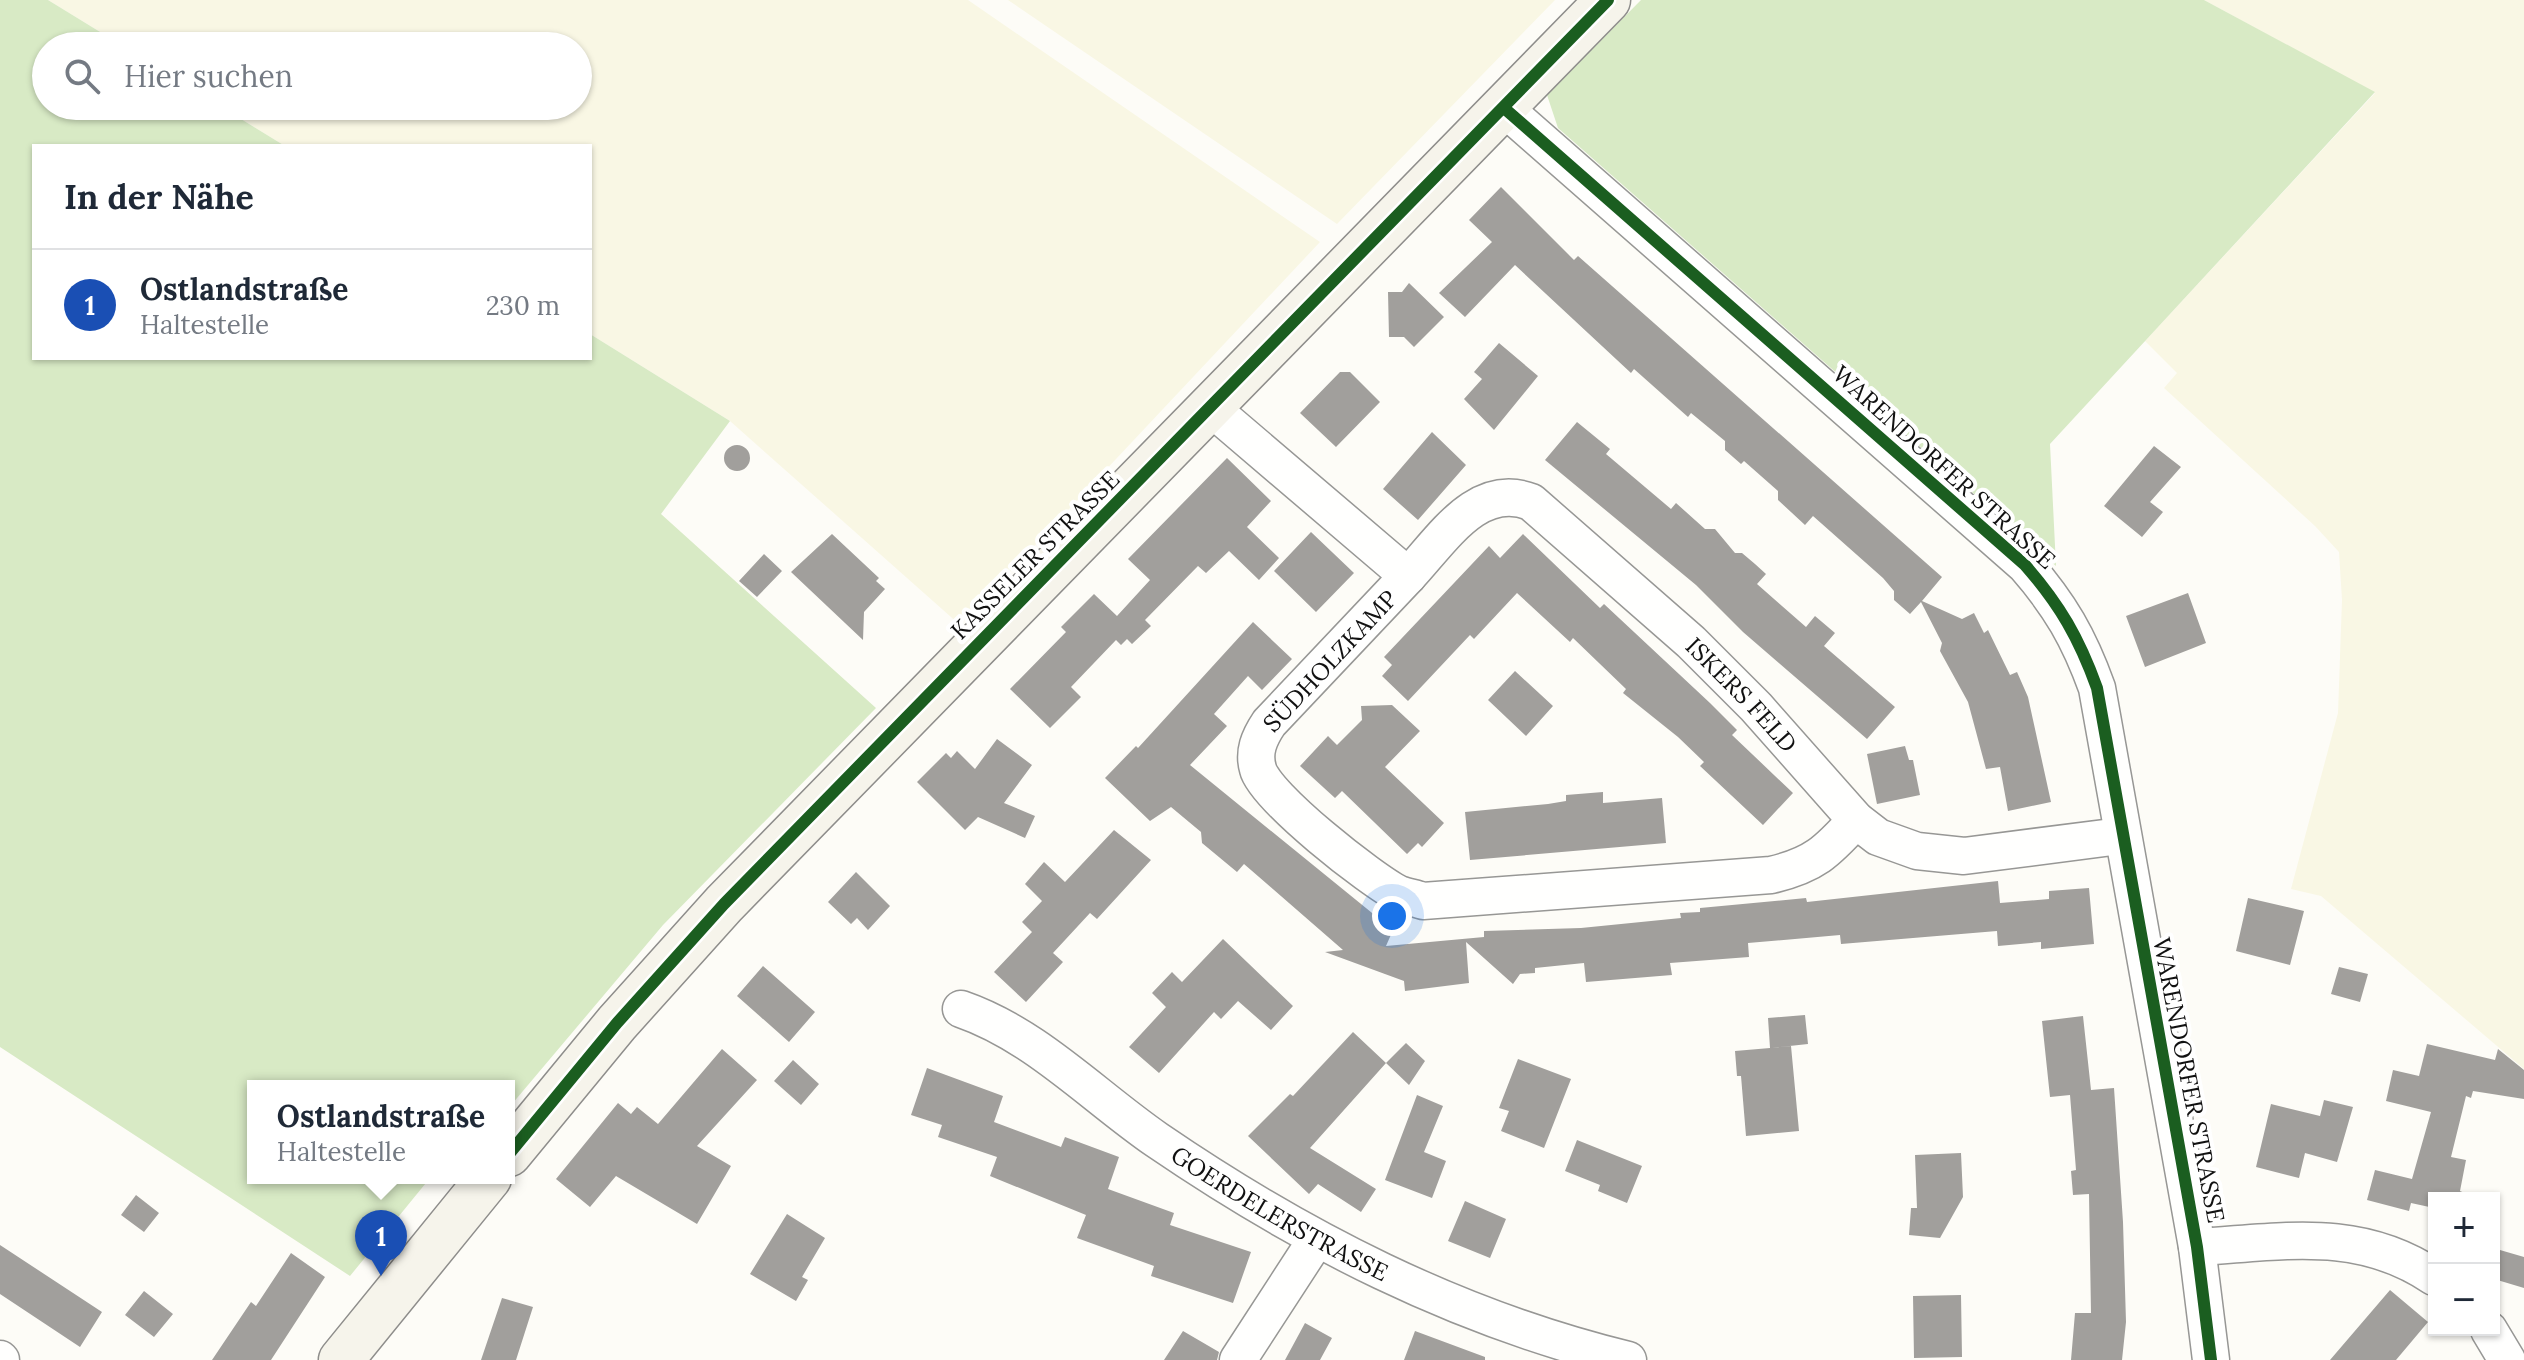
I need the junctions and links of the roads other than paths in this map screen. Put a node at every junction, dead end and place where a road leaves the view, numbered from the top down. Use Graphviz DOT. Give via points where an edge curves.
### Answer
graph roads {
  1 [pos="1608,0"];
  2 [pos="1504,108"];
  3 [pos="1211,408"];
  4 [pos="1408,576"];
  5 [pos="1856,820"];
  6 [pos="2120,836"];
  7 [pos="961,1009"];
  8 [pos="515,1147"];
  9 [pos="484,1184"];
  10 [pos="1316,1240"];
  11 [pos="2197,1247"];
  12 [pos="2428,1274"];
  13 [pos="2493,1336"];
  14 [pos="341,1360"];
  15 [pos="1238,1360"];
  16 [pos="1628,1360"];
  17 [pos="2211,1360"];
  18 [pos="2507,1360"];
  1 -- 2 [label="street, KASSELER STRASSE"];
  2 -- 3 [label="street, KASSELER STRASSE"];
  2 -- 6 [label="street, WARENDORFER STRASSE" via="2025,565 2058,602 2097,688"];
  3 -- 4 [label="street, SÜDHOLZKAMP"];
  3 -- 8 [label="street, KASSELER STRASSE" via="714,914"];
  4 -- 5 [label="street, ISKERS FELD" via="1476,505 1514,495 1531,502 1691,642"];
  4 -- 5 [label="street, SÜDHOLZKAMP" via="1269,723 1256,755 1271,795 1399,894 1446,900 1771,875 1817,860"];
  5 -- 6 [label="street, ISKERS FELD" via="1899,846 1964,856"];
  6 -- 11 [label="street, WARENDORFER STRASSE"];
  7 -- 10 [label="street, GOERDELERSTRASSE" via="1010,1030 1155,1138"];
  9 -- 14 [label="street"];
  10 -- 15 [label="street"];
  10 -- 16 [label="street, GOERDELERSTRASSE" via="1439,1299"];
  11 -- 12 [label="street" via="2341,1240 2392,1253"];
  11 -- 17 [label="street, WARENDORFER STRASSE"];
  13 -- 18 [label="street"];
}
